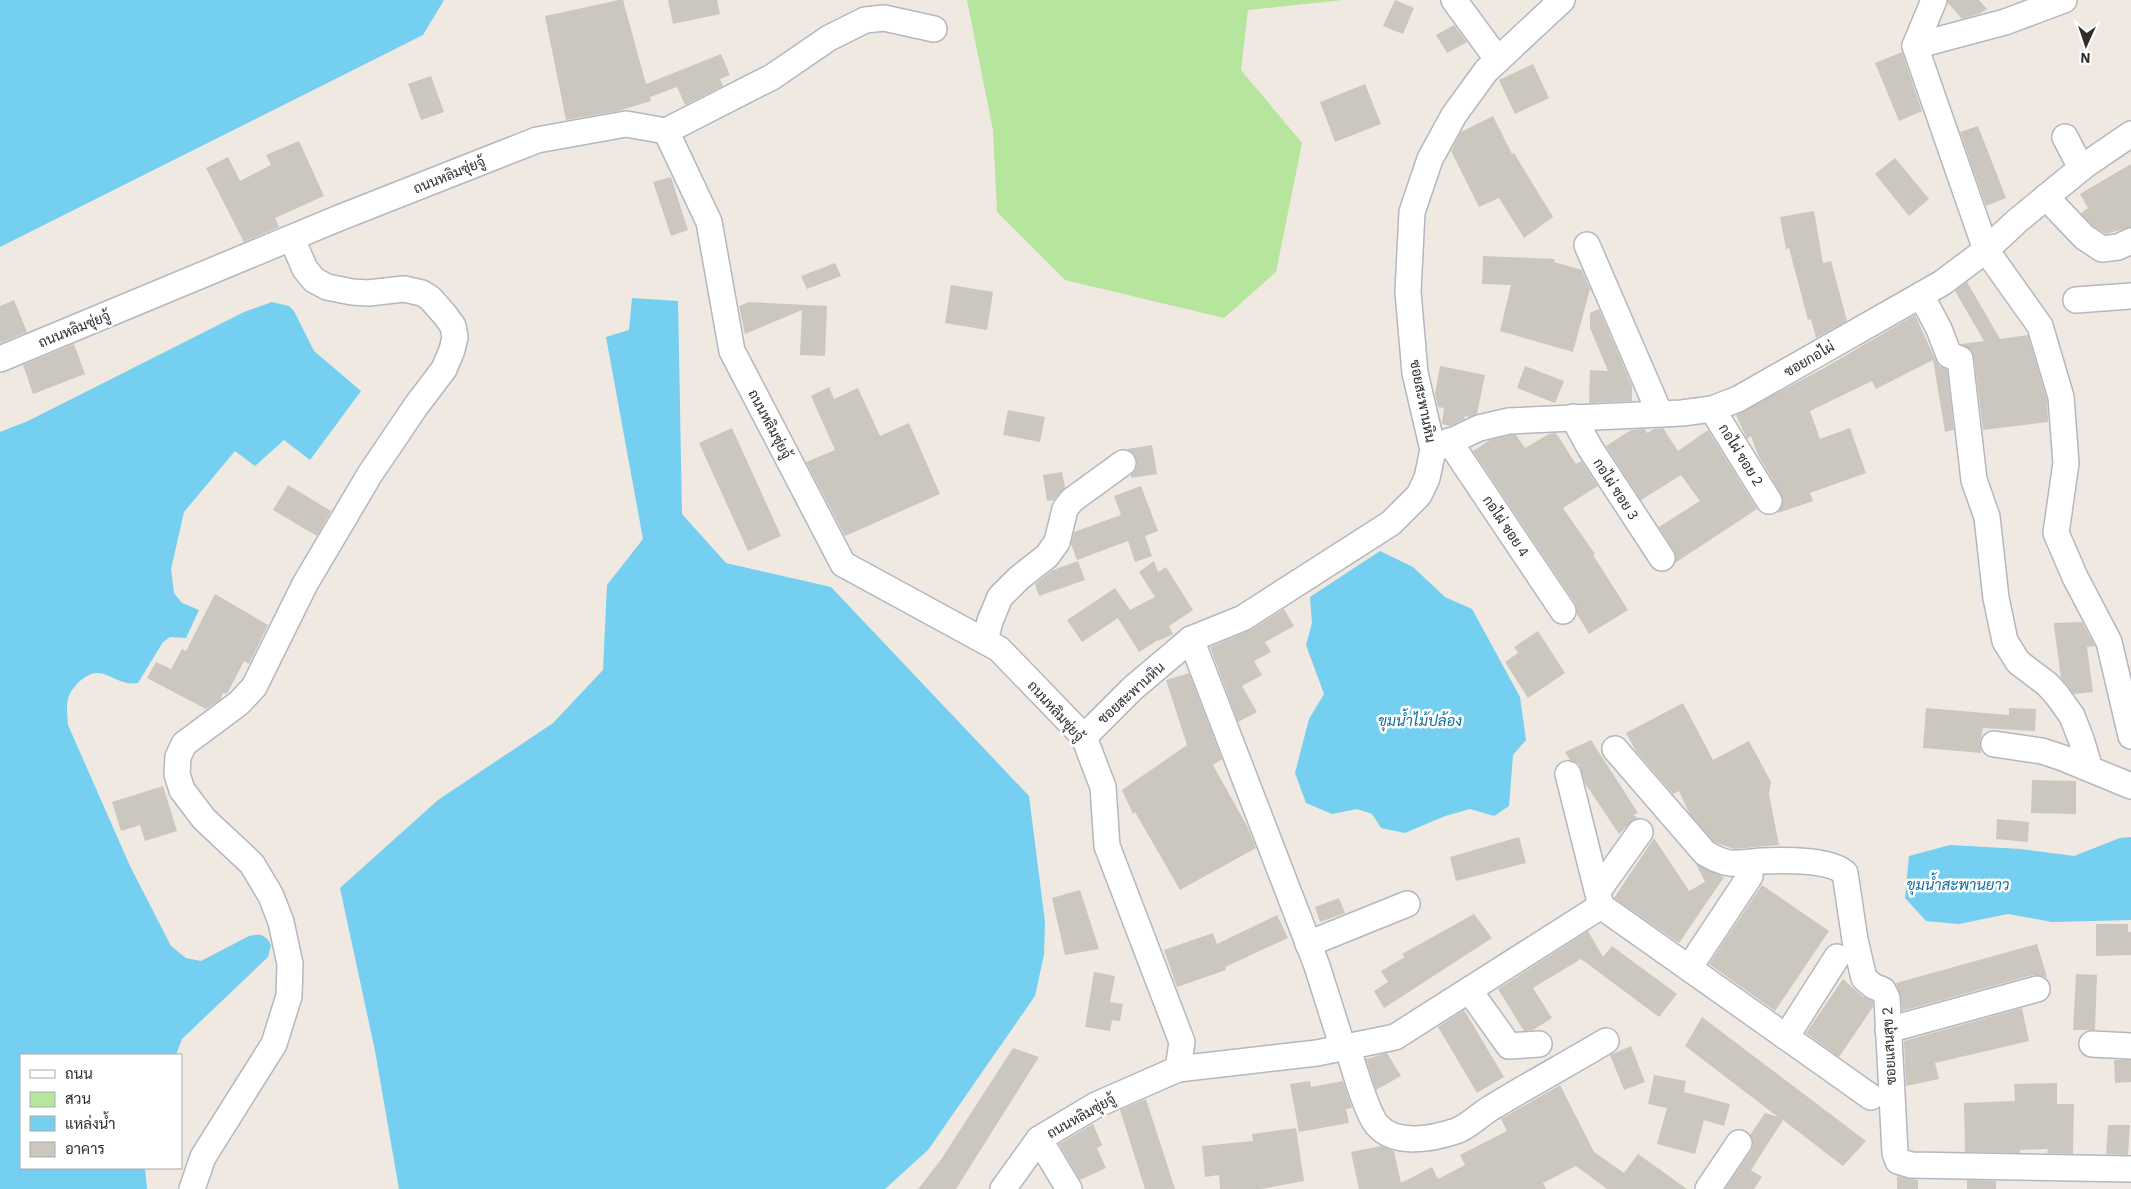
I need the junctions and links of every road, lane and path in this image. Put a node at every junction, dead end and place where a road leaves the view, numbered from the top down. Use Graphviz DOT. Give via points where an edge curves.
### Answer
graph roads {
  1 [pos="1454,0"];
  2 [pos="1562,0"];
  3 [pos="1934,0"];
  4 [pos="2064,0"];
  5 [pos="934,29"];
  6 [pos="1915,46"];
  7 [pos="1498,60"];
  8 [pos="666,131"];
  9 [pos="2131,134"];
  10 [pos="2065,137"];
  11 [pos="2082,168"];
  12 [pos="2046,197"];
  13 [pos="292,239"];
  14 [pos="2131,241"];
  15 [pos="1587,245"];
  16 [pos="1986,250"];
  17 [pos="1921,295"];
  18 [pos="2131,296"];
  19 [pos="2076,300"];
  20 [pos="0,359"];
  21 [pos="1712,409"];
  22 [pos="1660,414"];
  23 [pos="1573,418"];
  24 [pos="1441,446"];
  25 [pos="1123,464"];
  26 [pos="1769,501"];
  27 [pos="1662,558"];
  28 [pos="1563,611"];
  29 [pos="1191,639"];
  30 [pos="985,641"];
  31 [pos="2131,736"];
  32 [pos="1084,737"];
  33 [pos="1994,744"];
  34 [pos="1615,749"];
  35 [pos="2090,769"];
  36 [pos="1568,774"];
  37 [pos="2131,786"];
  38 [pos="1640,832"];
  39 [pos="1750,876"];
  40 [pos="1600,898"];
  41 [pos="1407,904"];
  42 [pos="1308,944"];
  43 [pos="1837,957"];
  44 [pos="1689,968"];
  45 [pos="2037,989"];
  46 [pos="1469,990"];
  47 [pos="1888,1030"];
  48 [pos="1786,1037"];
  49 [pos="1606,1041"];
  50 [pos="1539,1044"];
  51 [pos="2092,1044"];
  52 [pos="2131,1046"];
  53 [pos="1345,1047"];
  54 [pos="1178,1069"];
  55 [pos="1871,1097"];
  56 [pos="1039,1139"];
  57 [pos="1738,1143"];
  58 [pos="2131,1170"];
  59 [pos="192,1189"];
  60 [pos="1003,1189"];
  61 [pos="1068,1189"];
  62 [pos="1708,1189"];
  1 -- 7 [label="street"];
  2 -- 7 [label="street, ซอยสะพานหิน"];
  3 -- 6 [label="street"];
  4 -- 6 [label="street" via="2005,22"];
  5 -- 8 [label="street" via="884,18 865,20 830,38 772,77"];
  6 -- 16 [label="street"];
  7 -- 24 [label="street, ซอยสะพานหิน" via="1454,115 1430,159 1412,212 1408,292 1415,373"];
  8 -- 13 [label="street, ถนนหลิมซุ่ยจู้" via="626,124 537,140"];
  8 -- 30 [label="street, ถนนหลิมซุ่ยจู้" via="709,222 732,351 843,564"];
  9 -- 11 [label="street, ซอยกอไผ่"];
  10 -- 11 [label="street"];
  11 -- 12 [label="street, ซอยกอไผ่"];
  12 -- 14 [label="street" via="2084,237 2102,249"];
  12 -- 16 [label="street, ซอยกอไผ่"];
  13 -- 20 [label="street, ถนนหลิมซุ่ยจู้"];
  13 -- 59 [label="street" via="314,280 327,287 352,292 404,289 422,293 454,326 455,337 444,369 370,474 305,584 254,687 239,703 184,744 178,757 177,774 182,790 204,819 252,864 271,896 281,922 290,964 289,996 274,1044 203,1157"];
  15 -- 22 [label="street"];
  16 -- 17 [label="street, ซอยกอไผ่"];
  16 -- 31 [label="street" via="2040,326 2061,397 2066,463 2056,533 2109,642"];
  17 -- 21 [label="street, ซอยกอไผ่" via="1738,399"];
  17 -- 35 [label="street" via="1949,355 1960,359 1974,480 1988,517 1996,598 2005,641 2018,662 2047,684 2072,716"];
  18 -- 19 [label="street"];
  21 -- 22 [label="street, ซอยกอไผ่"];
  21 -- 26 [label="street, กอไผ่ ซอย 2"];
  22 -- 23 [label="street, ซอยกอไผ่"];
  23 -- 24 [label="street, ซอยกอไผ่" via="1509,421 1479,428"];
  23 -- 27 [label="street, กอไผ่ ซอย 3"];
  24 -- 28 [label="street, กอไผ่ ซอย 4"];
  24 -- 29 [label="street, ซอยสะพานหิน" via="1419,495 1391,523 1243,618"];
  25 -- 30 [label="street" via="1072,500 1065,509 1057,542 1047,556 1000,597"];
  29 -- 32 [label="street, ซอยสะพานหิน" via="1133,688"];
  29 -- 42 [label="street"];
  30 -- 32 [label="street, ถนนหลิมซุ่ยจู้" via="999,649"];
  32 -- 54 [label="street, ถนนหลิมซุ่ยจู้" via="1103,787 1107,846 1182,1042"];
  33 -- 35 [label="street" via="2042,751"];
  34 -- 47 [label="street, ซอยแสนสุข 2" via="1705,853 1717,860 1826,864 1845,874 1864,978 1883,990 1887,998"];
  35 -- 37 [label="street"];
  36 -- 40 [label="street"];
  38 -- 40 [label="street"];
  39 -- 44 [label="street"];
  40 -- 44 [label="street"];
  40 -- 46 [label="street"];
  41 -- 42 [label="street"];
  42 -- 53 [label="street"];
  43 -- 48 [label="street"];
  44 -- 48 [label="street"];
  45 -- 47 [label="street"];
  46 -- 50 [label="street" via="1509,1046"];
  46 -- 53 [label="street" via="1395,1037"];
  47 -- 58 [label="street, ซอยแสนสุข 2" via="1898,1161"];
  48 -- 55 [label="street"];
  49 -- 53 [label="street" via="1458,1131 1424,1139 1388,1134 1376,1124"];
  51 -- 52 [label="street"];
  53 -- 54 [label="street"];
  54 -- 56 [label="street, ถนนหลิมซุ่ยจู้" via="1096,1105"];
  56 -- 60 [label="street, ถนนหลิมซุ่ยจู้"];
  56 -- 61 [label="street"];
  57 -- 62 [label="street"];
}
